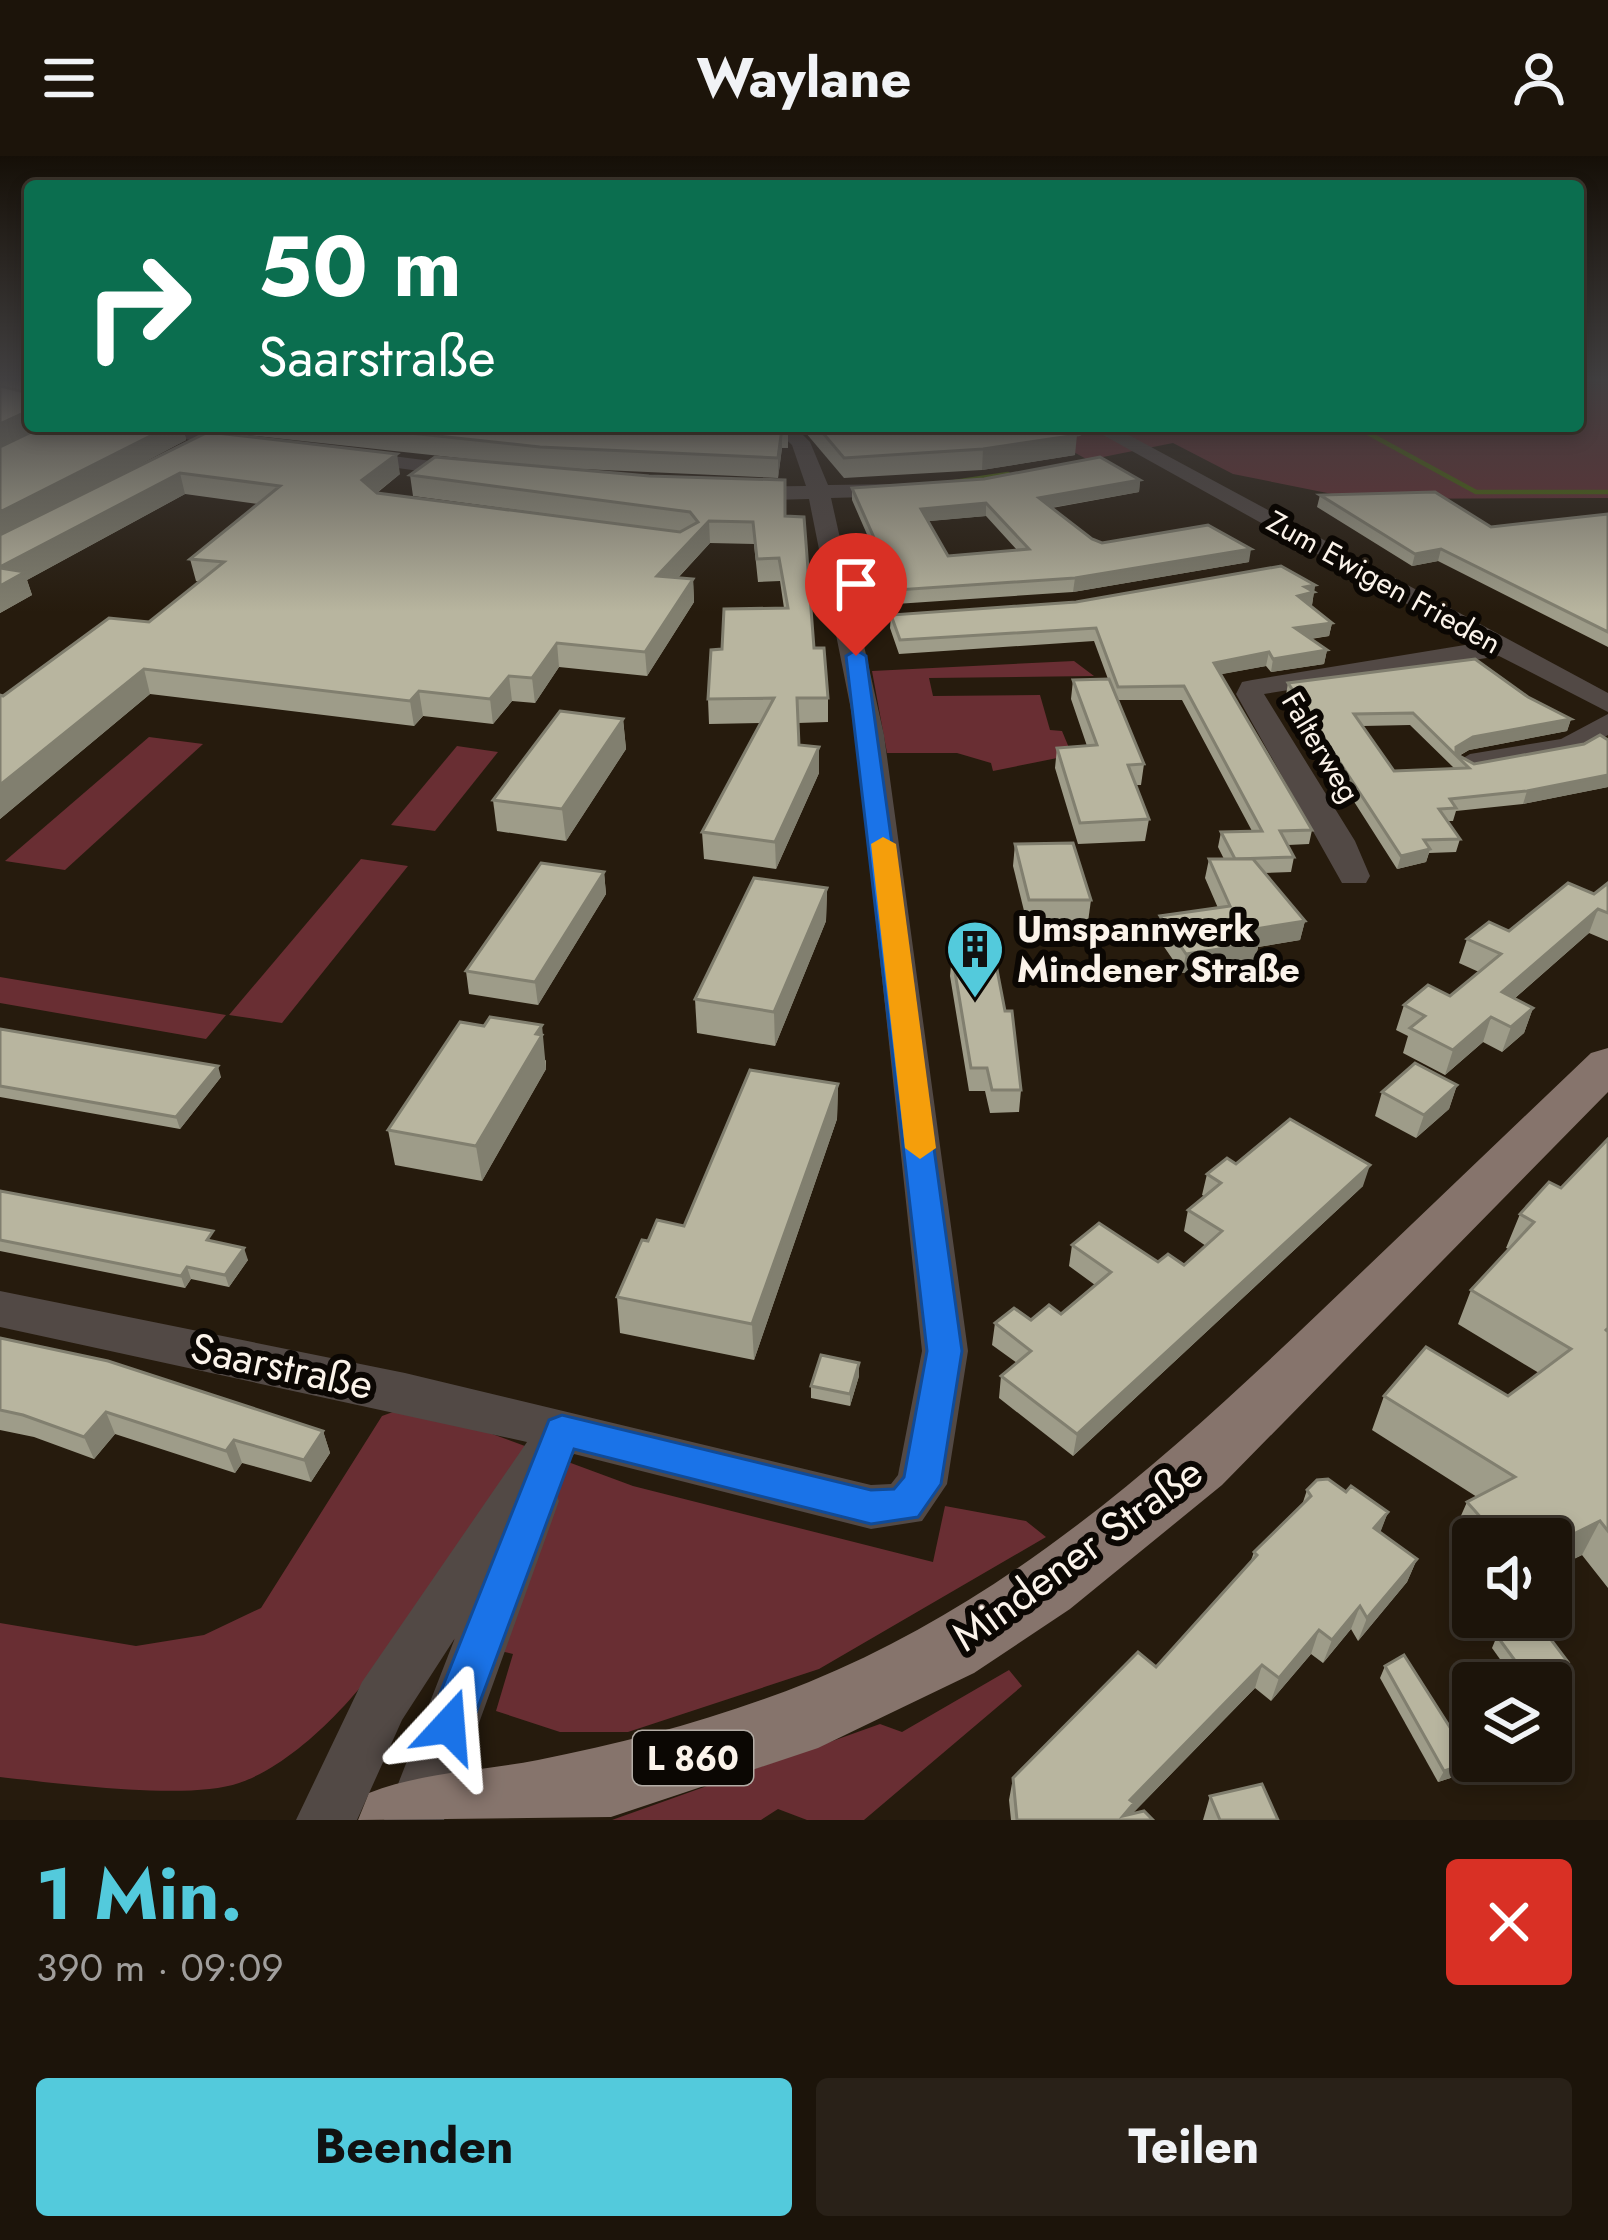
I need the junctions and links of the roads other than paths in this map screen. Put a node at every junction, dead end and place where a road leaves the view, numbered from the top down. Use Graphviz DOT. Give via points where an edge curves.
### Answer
graph roads {
  1 [pos="174,457"];
  2 [pos="346,457"];
  3 [pos="808,457"];
  4 [pos="1153,457"];
  5 [pos="171,458"];
  6 [pos="432,467"];
  7 [pos="492,474"];
  8 [pos="922,488"];
  9 [pos="398,491"];
  10 [pos="716,494"];
  11 [pos="819,494"];
  12 [pos="1504,647"];
  13 [pos="1608,704"];
  14 [pos="1608,723"];
  15 [pos="1470,763"];
  16 [pos="1354,876"];
  17 [pos="1608,1064"];
  18 [pos="0,1309"];
  19 [pos="562,1431"];
  20 [pos="408,1819"];
  21 [pos="326,1820"];
  1 -- 5 [label="street"];
  2 -- 6 [label="street"];
  3 -- 11 [label="street"];
  4 -- 12 [label="street, Zum Ewigen Frieden"];
  6 -- 7 [label="street"];
  6 -- 9 [label="street"];
  8 -- 11 [label="street"];
  10 -- 11 [label="street"];
  11 -- 19 [label="street, Saarstraße" via="860,619 945,1351 922,1484 904,1505 871,1507"];
  12 -- 13 [label="street, Zum Ewigen Frieden"];
  12 -- 16 [label="street, Falterweg" via="1252,688"];
  14 -- 15 [label="street" via="1569,746"];
  17 -- 20 [label="main road, Mindener Straße / L 860" via="1199,1466 955,1647 772,1735 616,1780"];
  18 -- 19 [label="street, Saarstraße"];
  19 -- 20 [label="street"];
  19 -- 21 [label="street" via="382,1701"];
}
